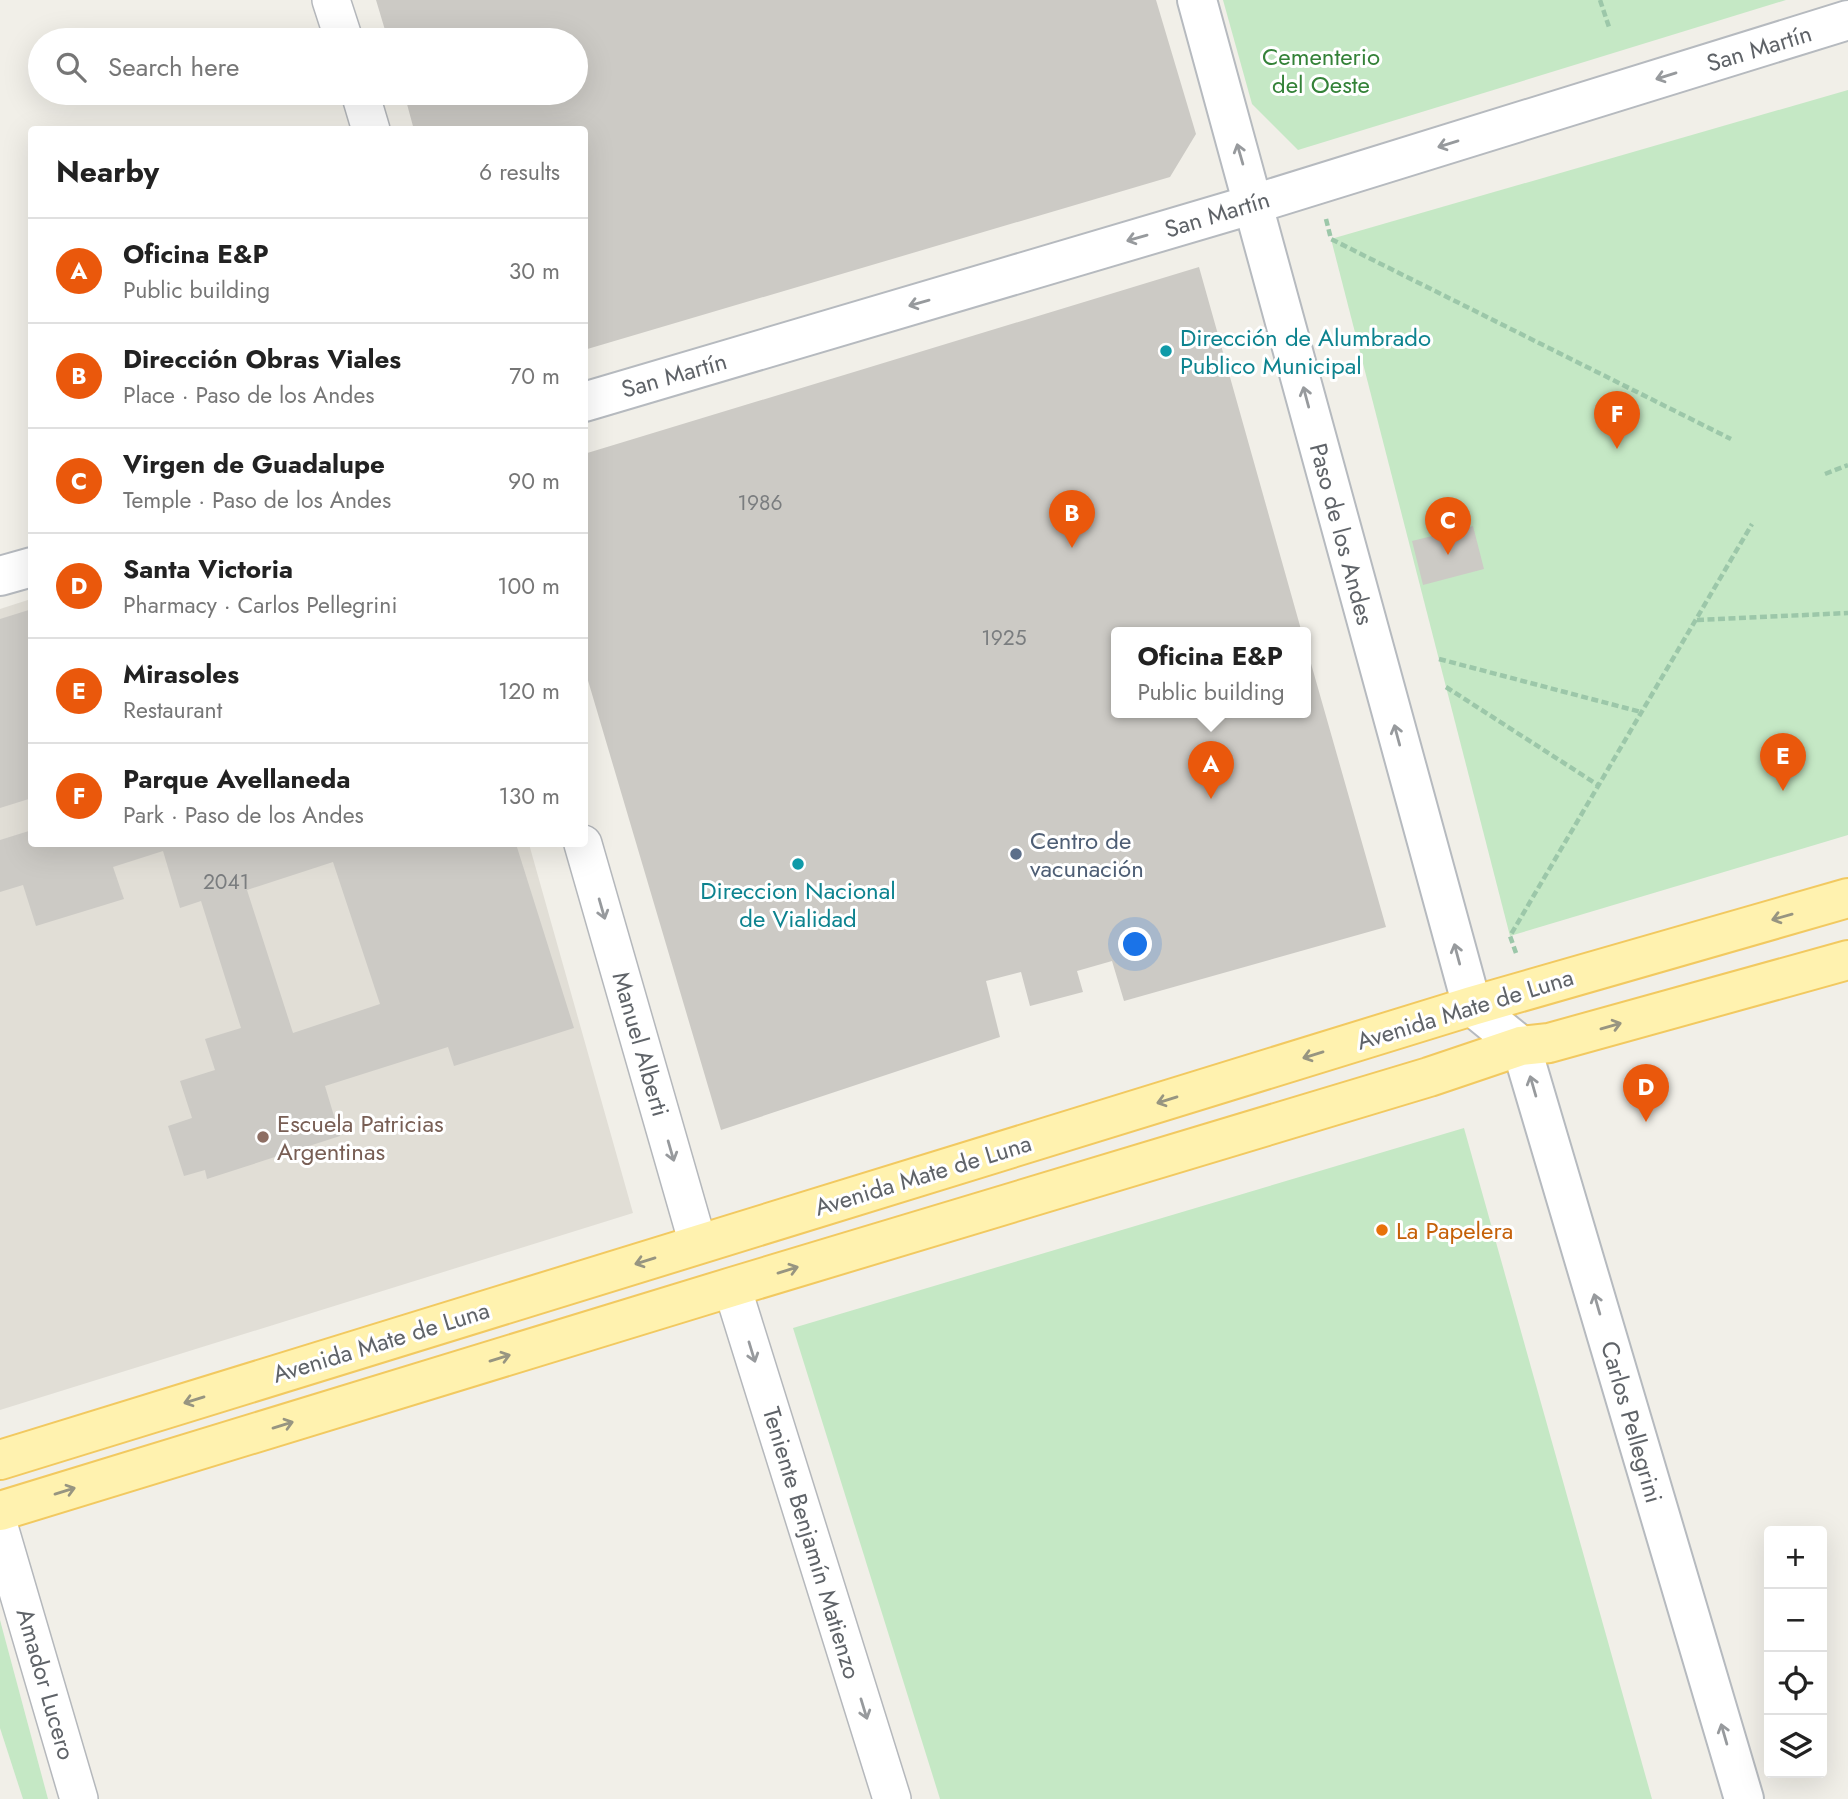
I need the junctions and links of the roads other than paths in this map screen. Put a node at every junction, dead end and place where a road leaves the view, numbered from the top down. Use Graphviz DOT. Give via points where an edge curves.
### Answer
graph roads {
  1 [pos="331,0"];
  2 [pos="1197,0"];
  3 [pos="1848,20"];
  4 [pos="340,28"];
  5 [pos="364,105"];
  6 [pos="370,126"];
  7 [pos="1254,204"];
  8 [pos="588,401"];
  9 [pos="28,568"];
  10 [pos="0,576"];
  11 [pos="584,847"];
  12 [pos="1848,898"];
  13 [pos="1848,960"];
  14 [pos="1472,1006"];
  15 [pos="1521,1046"];
  16 [pos="698,1244"];
  17 [pos="732,1287"];
  18 [pos="0,1460"];
  19 [pos="0,1511"];
  20 [pos="0,1530"];
  21 [pos="79,1799"];
  22 [pos="892,1799"];
  23 [pos="1744,1799"];
  1 -- 4 [label="street"];
  7 -- 2 [label="street, Paso de los Andes, one-way"];
  3 -- 7 [label="street, San Martín, one-way"];
  5 -- 6 [label="street"];
  7 -- 8 [label="street, San Martín, one-way"];
  14 -- 7 [label="street, Paso de los Andes, one-way"];
  9 -- 10 [label="street"];
  11 -- 16 [label="street, Manuel Alberti, one-way"];
  12 -- 14 [label="main road, Avenida Mate de Luna, one-way"];
  15 -- 13 [label="main road, Avenida Mate de Luna, one-way" via="1549,1043"];
  14 -- 15 [label="street"];
  14 -- 16 [label="main road, Avenida Mate de Luna, one-way"];
  17 -- 15 [label="main road, Avenida Mate de Luna, one-way"];
  23 -- 15 [label="street, Carlos Pellegrini, one-way"];
  16 -- 18 [label="main road, Avenida Mate de Luna, one-way"];
  19 -- 17 [label="main road, Avenida Mate de Luna, one-way"];
  17 -- 22 [label="street, Teniente Benjamín Matienzo, one-way"];
  20 -- 21 [label="street, Amador Lucero"];
}
